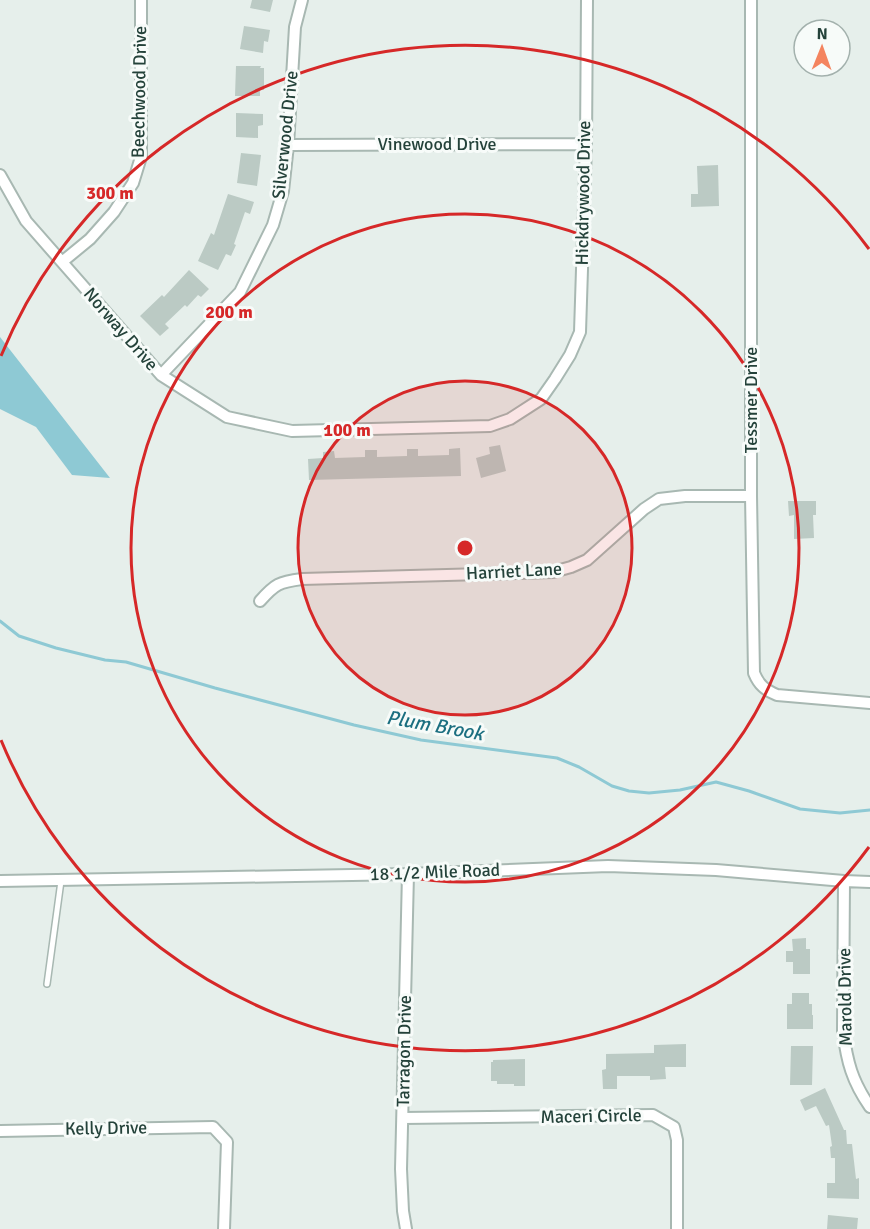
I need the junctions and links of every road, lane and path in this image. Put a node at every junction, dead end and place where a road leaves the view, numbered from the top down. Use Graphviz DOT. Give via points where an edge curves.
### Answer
graph roads {
  1 [pos="141,0"];
  2 [pos="302,0"];
  3 [pos="587,0"];
  4 [pos="751,0"];
  5 [pos="586,144"];
  6 [pos="288,145"];
  7 [pos="0,176"];
  8 [pos="62,262"];
  9 [pos="160,375"];
  10 [pos="555,380"];
  11 [pos="751,496"];
  12 [pos="260,601"];
  13 [pos="870,704"];
  14 [pos="408,873"];
  15 [pos="0,881"];
  16 [pos="61,881"];
  17 [pos="844,881"];
  18 [pos="870,882"];
  19 [pos="47,984"];
  20 [pos="870,1107"];
  21 [pos="402,1118"];
  22 [pos="0,1131"];
  23 [pos="224,1229"];
  24 [pos="406,1229"];
  25 [pos="677,1229"];
  1 -- 8 [label="street, Beechwood Drive" via="141,157 133,183 114,212"];
  2 -- 6 [label="street, Silverwood Drive" via="296,27"];
  3 -- 5 [label="street, Hickdrywood Drive"];
  4 -- 11 [label="street, Tessmer Drive"];
  5 -- 6 [label="street, Vinewood Drive"];
  5 -- 10 [label="street, Hickdrywood Drive" via="580,333"];
  6 -- 9 [label="street, Silverwood Drive" via="283,191 273,225 240,292"];
  7 -- 8 [label="street, Norway Drive" via="26,221"];
  8 -- 9 [label="street, Norway Drive"];
  9 -- 10 [label="street, Norway Drive" via="227,417 292,432 490,426 510,419 541,399"];
  11 -- 12 [label="street, Harriet Lane" via="659,499 587,560 553,572 302,579 274,586"];
  11 -- 13 [label="street, Tessmer Drive" via="753,661 759,683 777,695"];
  14 -- 16 [label="street, 18 1/2 Mile Road"];
  14 -- 17 [label="street, 18 1/2 Mile Road" via="608,866"];
  14 -- 21 [label="street, Tarragon Drive"];
  15 -- 16 [label="street, 18 1/2 Mile Road"];
  16 -- 19 [label="lane"];
  17 -- 18 [label="street, 18 1/2 Mile Road"];
  17 -- 20 [label="street, Marold Drive" via="844,1042 849,1068"];
  21 -- 24 [label="street, Tarragon Drive"];
  21 -- 25 [label="street, Maceri Circle" via="652,1115 674,1127 677,1140"];
  22 -- 23 [label="street, Kelly Drive" via="213,1127 227,1142"];
}
